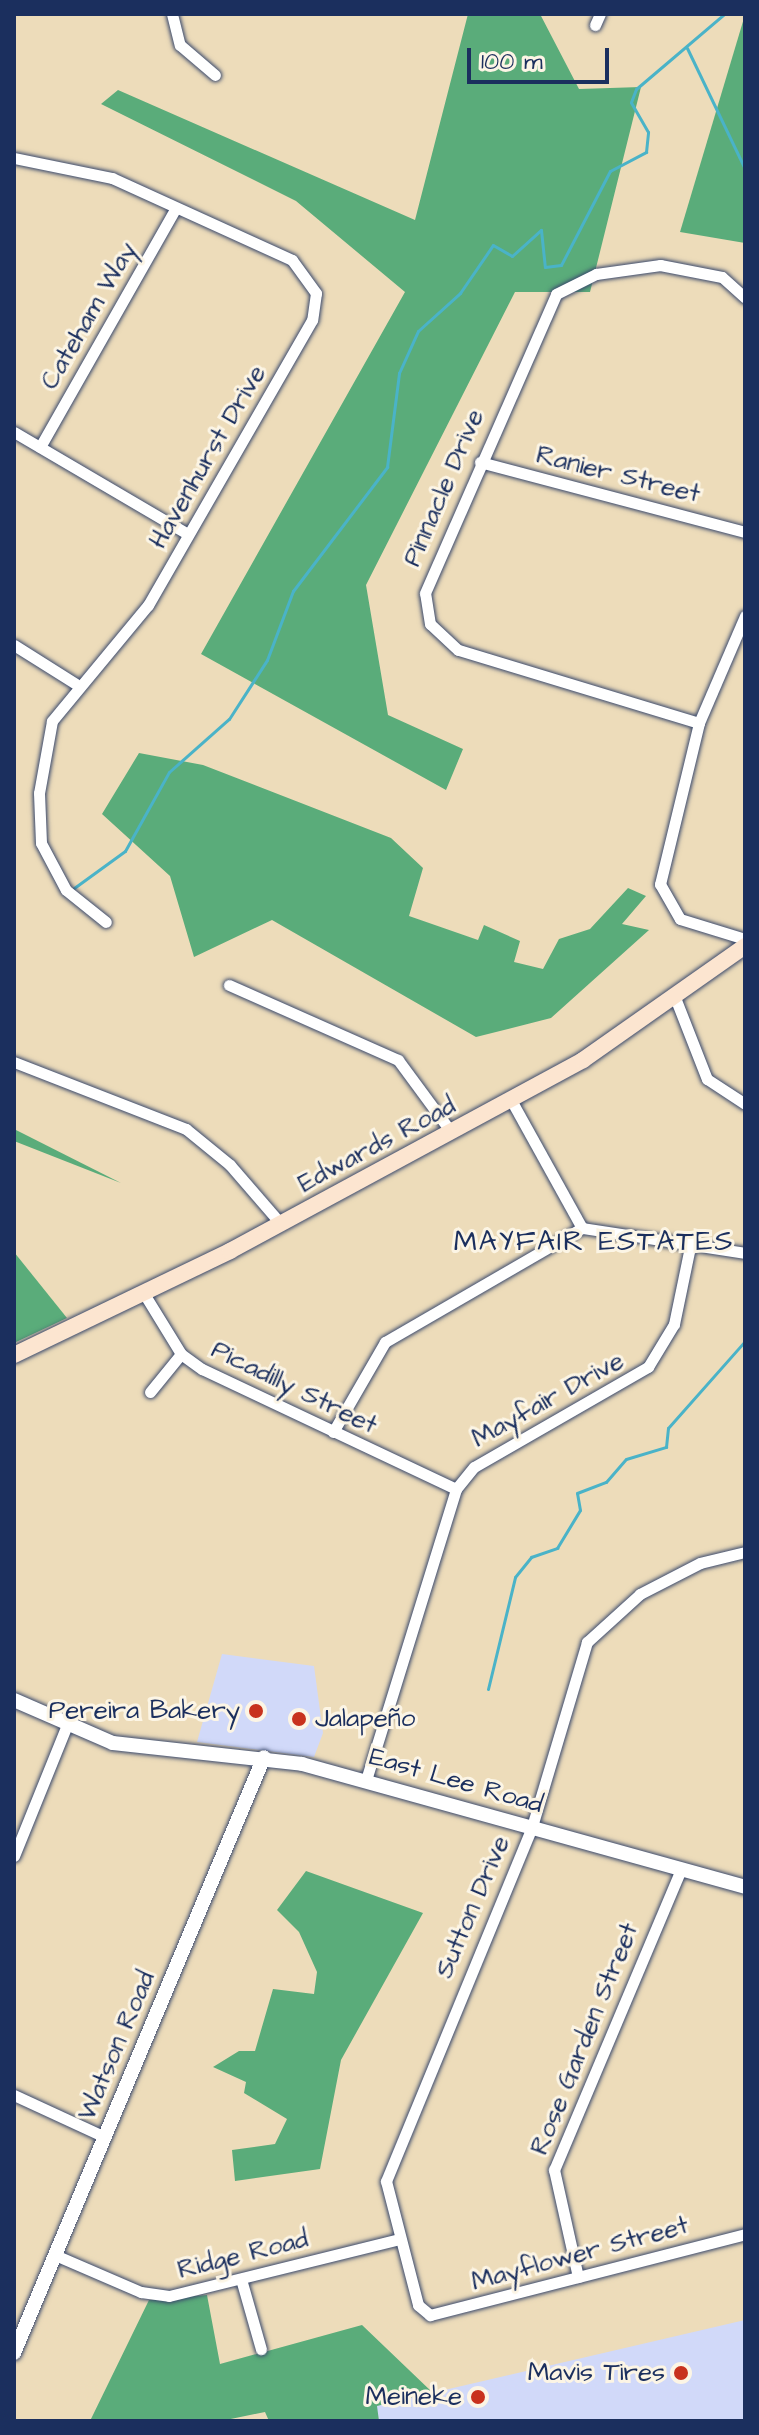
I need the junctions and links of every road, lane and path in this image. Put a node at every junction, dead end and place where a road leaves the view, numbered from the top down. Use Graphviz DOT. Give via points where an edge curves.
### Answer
graph roads {
  1 [pos="172,14"];
  2 [pos="215,75"];
  3 [pos="14,158"];
  4 [pos="176,208"];
  5 [pos="745,298"];
  6 [pos="14,432"];
  7 [pos="40,447"];
  8 [pos="480,462"];
  9 [pos="745,532"];
  10 [pos="188,534"];
  11 [pos="744,623"];
  12 [pos="14,645"];
  13 [pos="76,684"];
  14 [pos="699,723"];
  15 [pos="106,922"];
  16 [pos="745,939"];
  17 [pos="745,946"];
  18 [pos="229,985"];
  19 [pos="676,1000"];
  20 [pos="14,1062"];
  21 [pos="511,1100"];
  22 [pos="745,1104"];
  23 [pos="451,1132"];
  24 [pos="281,1224"];
  25 [pos="582,1228"];
  26 [pos="691,1242"];
  27 [pos="745,1253"];
  28 [pos="143,1292"];
  29 [pos="181,1354"];
  30 [pos="14,1355"];
  31 [pos="150,1392"];
  32 [pos="333,1432"];
  33 [pos="456,1489"];
  34 [pos="745,1552"];
  35 [pos="14,1700"];
  36 [pos="66,1727"];
  37 [pos="264,1757"];
  38 [pos="366,1780"];
  39 [pos="532,1827"];
  40 [pos="14,1856"];
  41 [pos="681,1869"];
  42 [pos="745,1887"];
  43 [pos="14,2095"];
  44 [pos="105,2137"];
  45 [pos="745,2234"];
  46 [pos="400,2239"];
  47 [pos="55,2255"];
  48 [pos="578,2277"];
  49 [pos="241,2279"];
  50 [pos="425,2315"];
  51 [pos="261,2349"];
  52 [pos="14,2353"];
  1 -- 2 [label="street" via="180,45"];
  3 -- 4 [label="street, Havenhurst Drive" via="93,171"];
  4 -- 7 [label="street, Cateham Way"];
  4 -- 10 [label="street, Havenhurst Drive" via="292,260 316,293 312,320"];
  5 -- 8 [label="street, Pinnacle Drive" via="722,277 660,265 614,270 567,286 544,311"];
  6 -- 7 [label="street"];
  7 -- 10 [label="street"];
  8 -- 9 [label="street, Ranier Street"];
  8 -- 14 [label="street, Pinnacle Drive" via="426,586 425,611 436,633 496,665"];
  10 -- 13 [label="street, Havenhurst Drive" via="134,627"];
  11 -- 14 [label="street"];
  12 -- 13 [label="street"];
  13 -- 15 [label="street, Havenhurst Drive" via="48,734 39,831 59,881"];
  14 -- 16 [label="street" via="661,895 680,919"];
  17 -- 19 [label="main road, Edwards Road"];
  18 -- 23 [label="street" via="398,1060"];
  19 -- 21 [label="main road, Edwards Road"];
  19 -- 22 [label="street" via="707,1079"];
  20 -- 24 [label="street" via="186,1129"];
  21 -- 23 [label="main road, Edwards Road"];
  21 -- 25 [label="street"];
  23 -- 24 [label="main road, Edwards Road"];
  24 -- 28 [label="main road, Edwards Road"];
  25 -- 26 [label="street"];
  25 -- 32 [label="street" via="385,1342"];
  26 -- 27 [label="street"];
  26 -- 33 [label="street, Mayfair Drive" via="674,1324 648,1367 474,1467"];
  28 -- 29 [label="street, Picadilly Street"];
  28 -- 30 [label="main road, Edwards Road"];
  29 -- 31 [label="street"];
  29 -- 32 [label="street, Picadilly Street"];
  32 -- 33 [label="street, Picadilly Street"];
  33 -- 38 [label="street, Mayfair Drive"];
  34 -- 39 [label="street, Sutton Drive" via="670,1577 593,1634"];
  35 -- 36 [label="street, East Lee Road"];
  36 -- 37 [label="street, East Lee Road" via="134,1747"];
  36 -- 40 [label="street"];
  37 -- 38 [label="street, East Lee Road"];
  37 -- 44 [label="street, Watson Road"];
  38 -- 39 [label="street, East Lee Road"];
  39 -- 41 [label="street, East Lee Road"];
  39 -- 46 [label="street, Sutton Drive" via="389,2162 386,2181"];
  41 -- 42 [label="street, East Lee Road"];
  41 -- 48 [label="street, Rose Garden Street" via="554,2170"];
  43 -- 44 [label="street"];
  44 -- 47 [label="street, Watson Road"];
  45 -- 48 [label="street, Mayflower Street"];
  46 -- 49 [label="street, Ridge Road"];
  46 -- 50 [label="street, Sutton Drive"];
  47 -- 49 [label="street, Ridge Road" via="154,2295"];
  47 -- 52 [label="street, Watson Road"];
  48 -- 50 [label="street, Mayflower Street"];
  49 -- 51 [label="street"];
}
